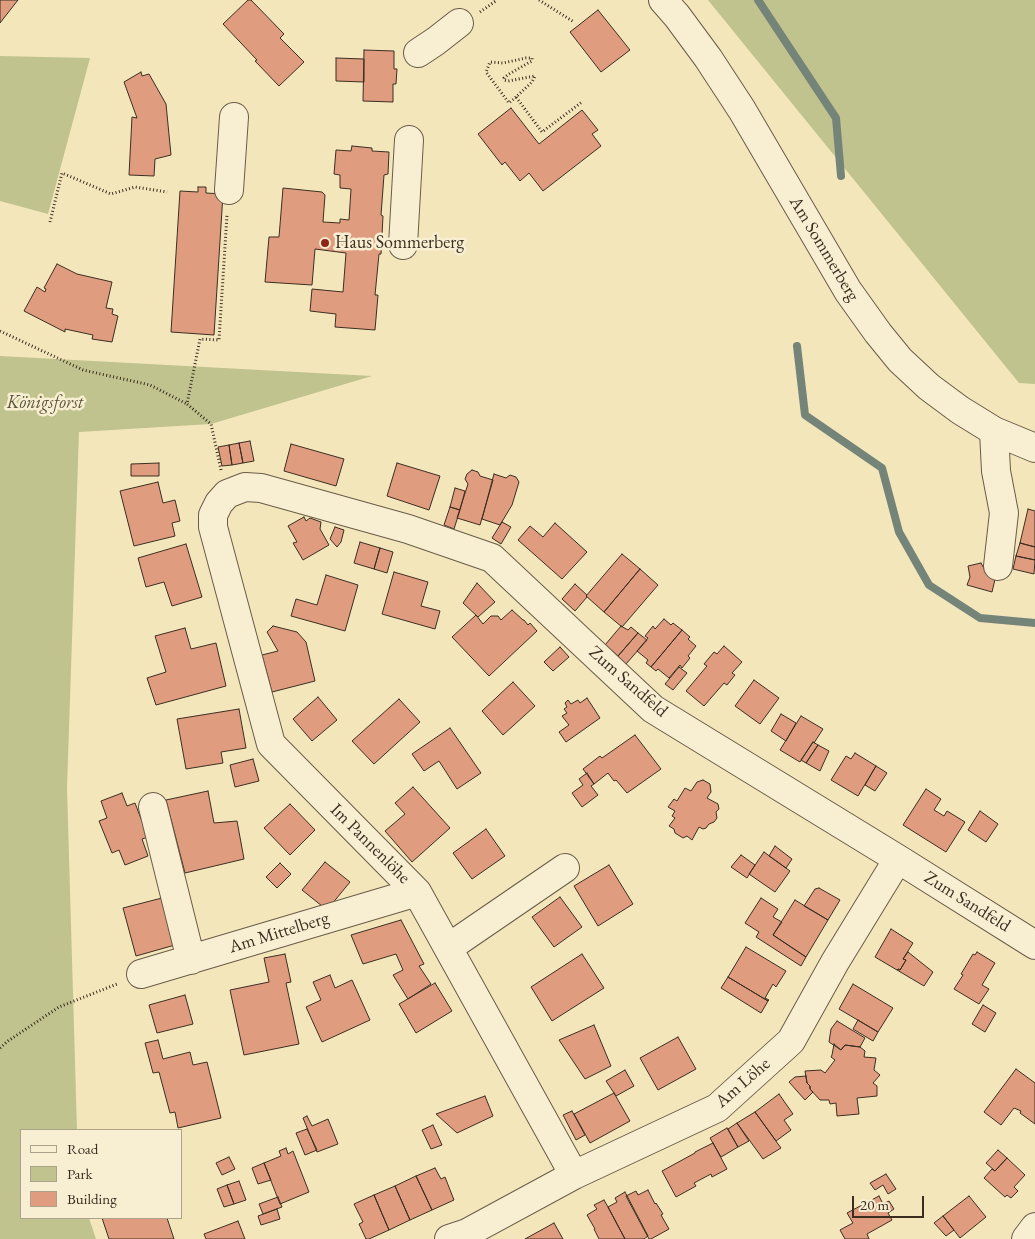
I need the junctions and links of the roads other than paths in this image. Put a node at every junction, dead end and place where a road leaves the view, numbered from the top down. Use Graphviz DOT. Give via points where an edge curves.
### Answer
graph roads {
  1 [pos="663,0"];
  2 [pos="459,22"];
  3 [pos="418,53"];
  4 [pos="234,118"];
  5 [pos="409,140"];
  6 [pos="229,190"];
  7 [pos="402,245"];
  8 [pos="994,431"];
  9 [pos="1035,448"];
  10 [pos="223,498"];
  11 [pos="998,566"];
  12 [pos="153,807"];
  13 [pos="898,859"];
  14 [pos="565,868"];
  15 [pos="417,892"];
  16 [pos="1032,935"];
  17 [pos="448,948"];
  18 [pos="191,960"];
  19 [pos="141,974"];
  20 [pos="574,1175"];
  21 [pos="1035,1227"];
  22 [pos="462,1237"];
  23 [pos="1026,1239"];
  1 -- 8 [label="street, Am Sommerberg" via="723,80 848,291 878,333 900,360 929,387"];
  2 -- 3 [label="street"];
  4 -- 6 [label="street"];
  5 -- 7 [label="street"];
  8 -- 9 [label="street, Am Sommerberg"];
  8 -- 11 [label="street" via="996,471 1004,513"];
  10 -- 13 [label="street, Zum Sandfeld" via="245,487 261,488 492,558 653,709"];
  10 -- 15 [label="street, Im Pannenlöhe" via="213,515 213,527 271,744"];
  12 -- 18 [label="street"];
  13 -- 16 [label="street, Zum Sandfeld"];
  13 -- 20 [label="street, Am Löhe" via="791,1041 717,1108"];
  14 -- 17 [label="street"];
  15 -- 17 [label="street, Im Pannenlöhe"];
  15 -- 18 [label="street, Am Mittelberg"];
  17 -- 20 [label="street, Im Pannenlöhe"];
  18 -- 19 [label="street, Am Mittelberg"];
  20 -- 22 [label="street, Am Löhe"];
  21 -- 23 [label="street"];
}
